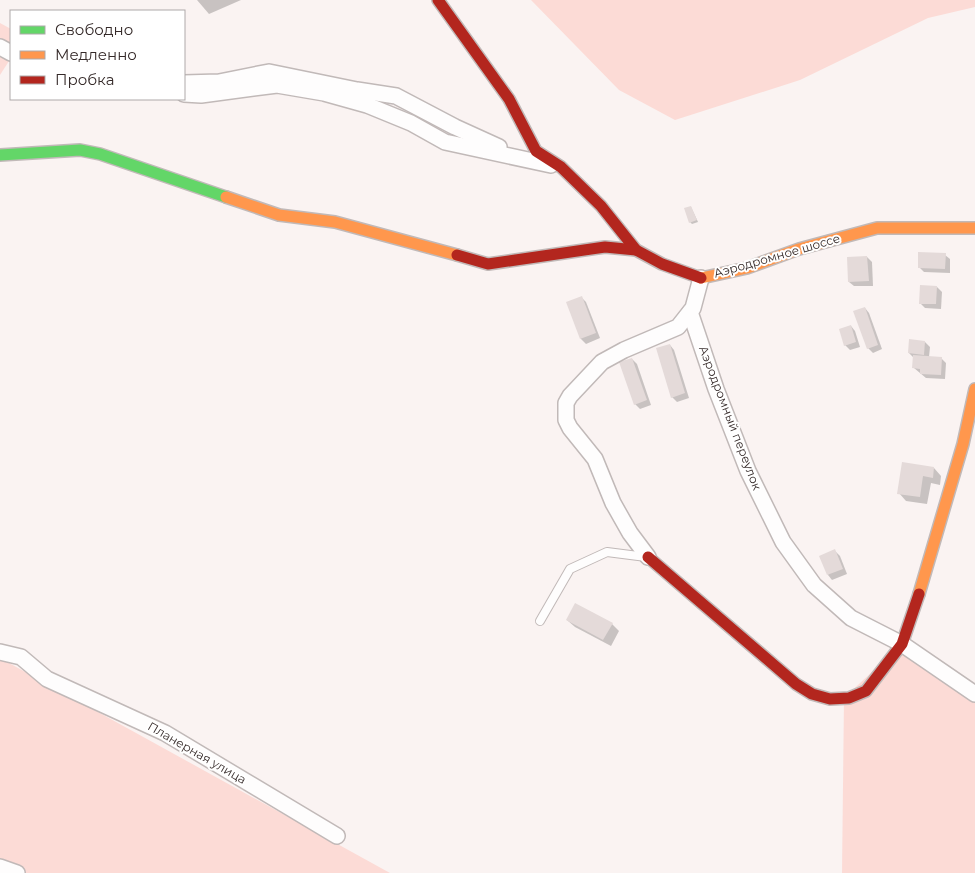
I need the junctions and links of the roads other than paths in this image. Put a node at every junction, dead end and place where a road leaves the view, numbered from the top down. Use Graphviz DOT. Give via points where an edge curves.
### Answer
graph roads {
  1 [pos="438,0"];
  2 [pos="185,83"];
  3 [pos="185,94"];
  4 [pos="536,151"];
  5 [pos="0,155"];
  6 [pos="561,167"];
  7 [pos="975,228"];
  8 [pos="636,250"];
  9 [pos="701,278"];
  10 [pos="690,312"];
  11 [pos="975,389"];
  12 [pos="648,557"];
  13 [pos="540,621"];
  14 [pos="902,644"];
  15 [pos="0,652"];
  16 [pos="975,694"];
  17 [pos="337,836"];
  18 [pos="0,867"];
  19 [pos="17,873"];
  1 -- 4 [label="street, Аэродромное шоссе" via="509,99"];
  2 -- 4 [label="street, Аэродромное шоссе" via="219,82 269,72 396,96 500,148"];
  3 -- 6 [label="street" via="201,95 277,85 324,93 367,105 411,123 445,142"];
  4 -- 6 [label="street, Аэродромное шоссе"];
  5 -- 8 [label="street" via="80,150 100,154 278,216 335,222 488,264 605,247"];
  6 -- 8 [label="street, Аэродромное шоссе" via="601,206"];
  7 -- 9 [label="street, Аэродромное шоссе" via="877,228 799,249 747,268"];
  8 -- 9 [label="street, Аэродромное шоссе" via="662,264"];
  9 -- 10 [label="street"];
  10 -- 12 [label="street" via="678,327 602,362 566,403 566,420 570,428 595,459 613,503"];
  10 -- 14 [label="street, Аэродромный переулок" via="748,470 783,542 814,585 851,618"];
  11 -- 14 [label="street" via="928,567"];
  12 -- 13 [label="lane" via="607,552 570,569"];
  12 -- 14 [label="street" via="796,684 812,694 830,699 866,691"];
  14 -- 16 [label="street, Аэродромный переулок"];
  15 -- 17 [label="street, Планерная улица" via="21,657 47,679 165,733"];
  18 -- 19 [label="street"];
}
